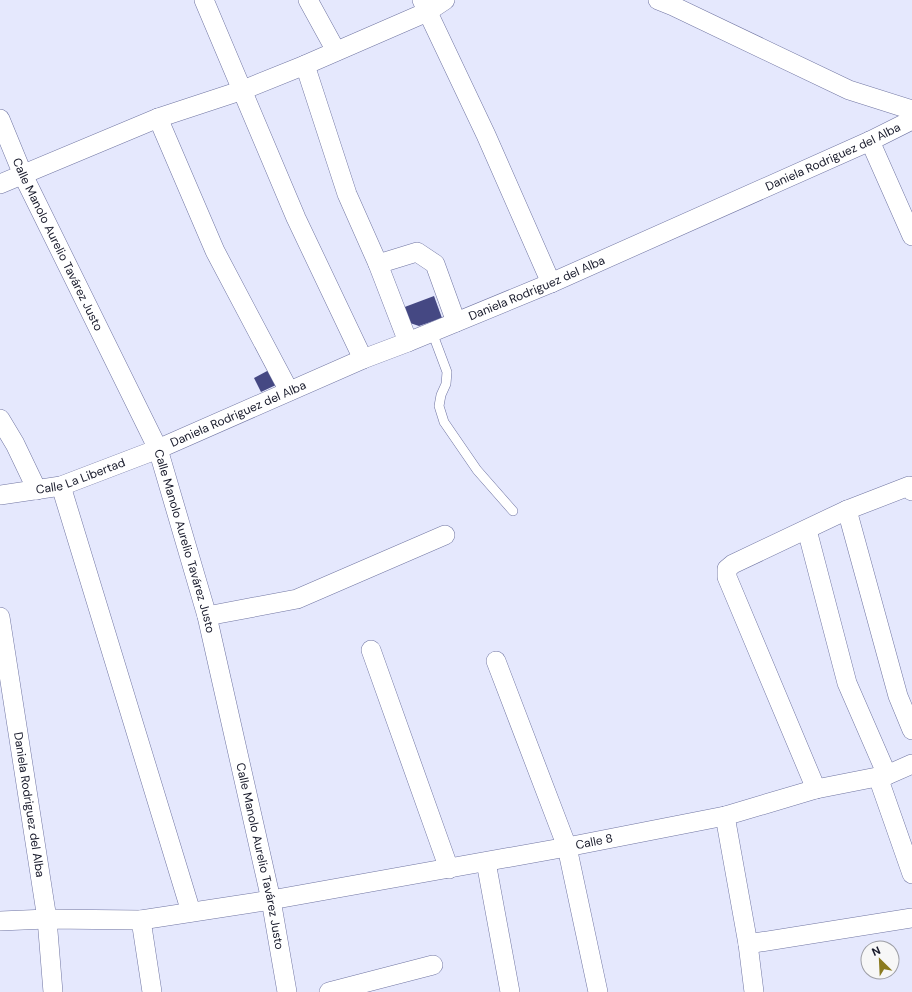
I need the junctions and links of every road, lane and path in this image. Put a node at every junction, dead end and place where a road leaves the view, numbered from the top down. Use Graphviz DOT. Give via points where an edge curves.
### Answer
graph roads {
  1 [pos="204,0"];
  2 [pos="308,0"];
  3 [pos="445,0"];
  4 [pos="658,0"];
  5 [pos="424,6"];
  6 [pos="336,51"];
  7 [pos="305,65"];
  8 [pos="242,90"];
  9 [pos="912,110"];
  10 [pos="158,118"];
  11 [pos="0,119"];
  12 [pos="912,120"];
  13 [pos="870,141"];
  14 [pos="23,175"];
  15 [pos="0,184"];
  16 [pos="912,236"];
  17 [pos="378,264"];
  18 [pos="551,283"];
  19 [pos="456,322"];
  20 [pos="432,332"];
  21 [pos="408,342"];
  22 [pos="363,359"];
  23 [pos="289,391"];
  24 [pos="0,419"];
  25 [pos="158,449"];
  26 [pos="61,486"];
  27 [pos="37,490"];
  28 [pos="912,491"];
  29 [pos="0,495"];
  30 [pos="847,510"];
  31 [pos="513,511"];
  32 [pos="807,530"];
  33 [pos="445,535"];
  34 [pos="207,616"];
  35 [pos="0,617"];
  36 [pos="371,650"];
  37 [pos="496,661"];
  38 [pos="912,730"];
  39 [pos="912,764"];
  40 [pos="883,776"];
  41 [pos="816,789"];
  42 [pos="725,816"];
  43 [pos="567,847"];
  44 [pos="486,862"];
  45 [pos="449,869"];
  46 [pos="912,874"];
  47 [pos="271,900"];
  48 [pos="191,912"];
  49 [pos="912,918"];
  50 [pos="47,919"];
  51 [pos="0,920"];
  52 [pos="141,920"];
  53 [pos="748,944"];
  54 [pos="433,965"];
  55 [pos="54,992"];
  56 [pos="152,992"];
  57 [pos="287,992"];
  58 [pos="329,992"];
  59 [pos="510,992"];
  60 [pos="598,992"];
  61 [pos="754,992"];
  1 -- 8 [label="street"];
  2 -- 6 [label="street"];
  3 -- 5 [label="street"];
  4 -- 9 [label="street" via="849,90"];
  5 -- 6 [label="street"];
  5 -- 18 [label="street" via="486,135"];
  6 -- 7 [label="street"];
  7 -- 8 [label="street"];
  7 -- 17 [label="street" via="347,194"];
  8 -- 10 [label="street"];
  8 -- 22 [label="street" via="296,218"];
  10 -- 14 [label="street"];
  10 -- 23 [label="street" via="215,251"];
  11 -- 14 [label="street, Calle Manolo Aurelio Tavárez Justo"];
  12 -- 13 [label="street, Daniela Rodriguez del Alba"];
  13 -- 16 [label="street"];
  13 -- 18 [label="street, Daniela Rodriguez del Alba"];
  14 -- 15 [label="street"];
  14 -- 25 [label="street, Calle Manolo Aurelio Tavárez Justo"];
  17 -- 19 [label="street" via="417,252 435,264"];
  17 -- 21 [label="street"];
  18 -- 19 [label="street, Daniela Rodriguez del Alba"];
  19 -- 20 [label="street, Daniela Rodriguez del Alba"];
  20 -- 21 [label="street, Daniela Rodriguez del Alba"];
  20 -- 31 [label="lane" via="447,372 439,406 444,422 477,470"];
  21 -- 22 [label="street, Daniela Rodriguez del Alba"];
  22 -- 23 [label="street, Daniela Rodriguez del Alba"];
  23 -- 25 [label="street, Daniela Rodriguez del Alba"];
  24 -- 27 [label="street"];
  25 -- 26 [label="street, Calle La Libertad"];
  25 -- 34 [label="street, Calle Manolo Aurelio Tavárez Justo"];
  26 -- 27 [label="street, Calle La Libertad"];
  26 -- 48 [label="street"];
  27 -- 29 [label="street, Calle La Libertad"];
  28 -- 30 [label="street" via="908,486"];
  30 -- 32 [label="street"];
  30 -- 38 [label="street" via="898,696"];
  32 -- 40 [label="street" via="847,683"];
  32 -- 41 [label="street" via="726,569 727,577"];
  33 -- 34 [label="street" via="297,599"];
  34 -- 47 [label="street, Calle Manolo Aurelio Tavárez Justo"];
  35 -- 50 [label="street, Daniela Rodriguez del Alba"];
  36 -- 45 [label="street"];
  37 -- 43 [label="street"];
  39 -- 40 [label="street, Calle 8"];
  40 -- 41 [label="street, Calle 8"];
  40 -- 46 [label="street"];
  41 -- 42 [label="street, Calle 8"];
  42 -- 43 [label="street, Calle 8"];
  42 -- 53 [label="street"];
  43 -- 44 [label="street, Calle 8"];
  43 -- 60 [label="street"];
  44 -- 45 [label="street, Calle 8"];
  44 -- 59 [label="street"];
  45 -- 47 [label="street, Calle 8"];
  47 -- 48 [label="street, Calle 8"];
  47 -- 57 [label="street, Calle Manolo Aurelio Tavárez Justo"];
  48 -- 52 [label="street, Calle 8"];
  49 -- 53 [label="street"];
  50 -- 51 [label="street, Calle 8"];
  50 -- 52 [label="street, Calle 8"];
  50 -- 55 [label="street, Daniela Rodriguez del Alba"];
  52 -- 56 [label="street"];
  53 -- 61 [label="street"];
  54 -- 58 [label="street"];
}
